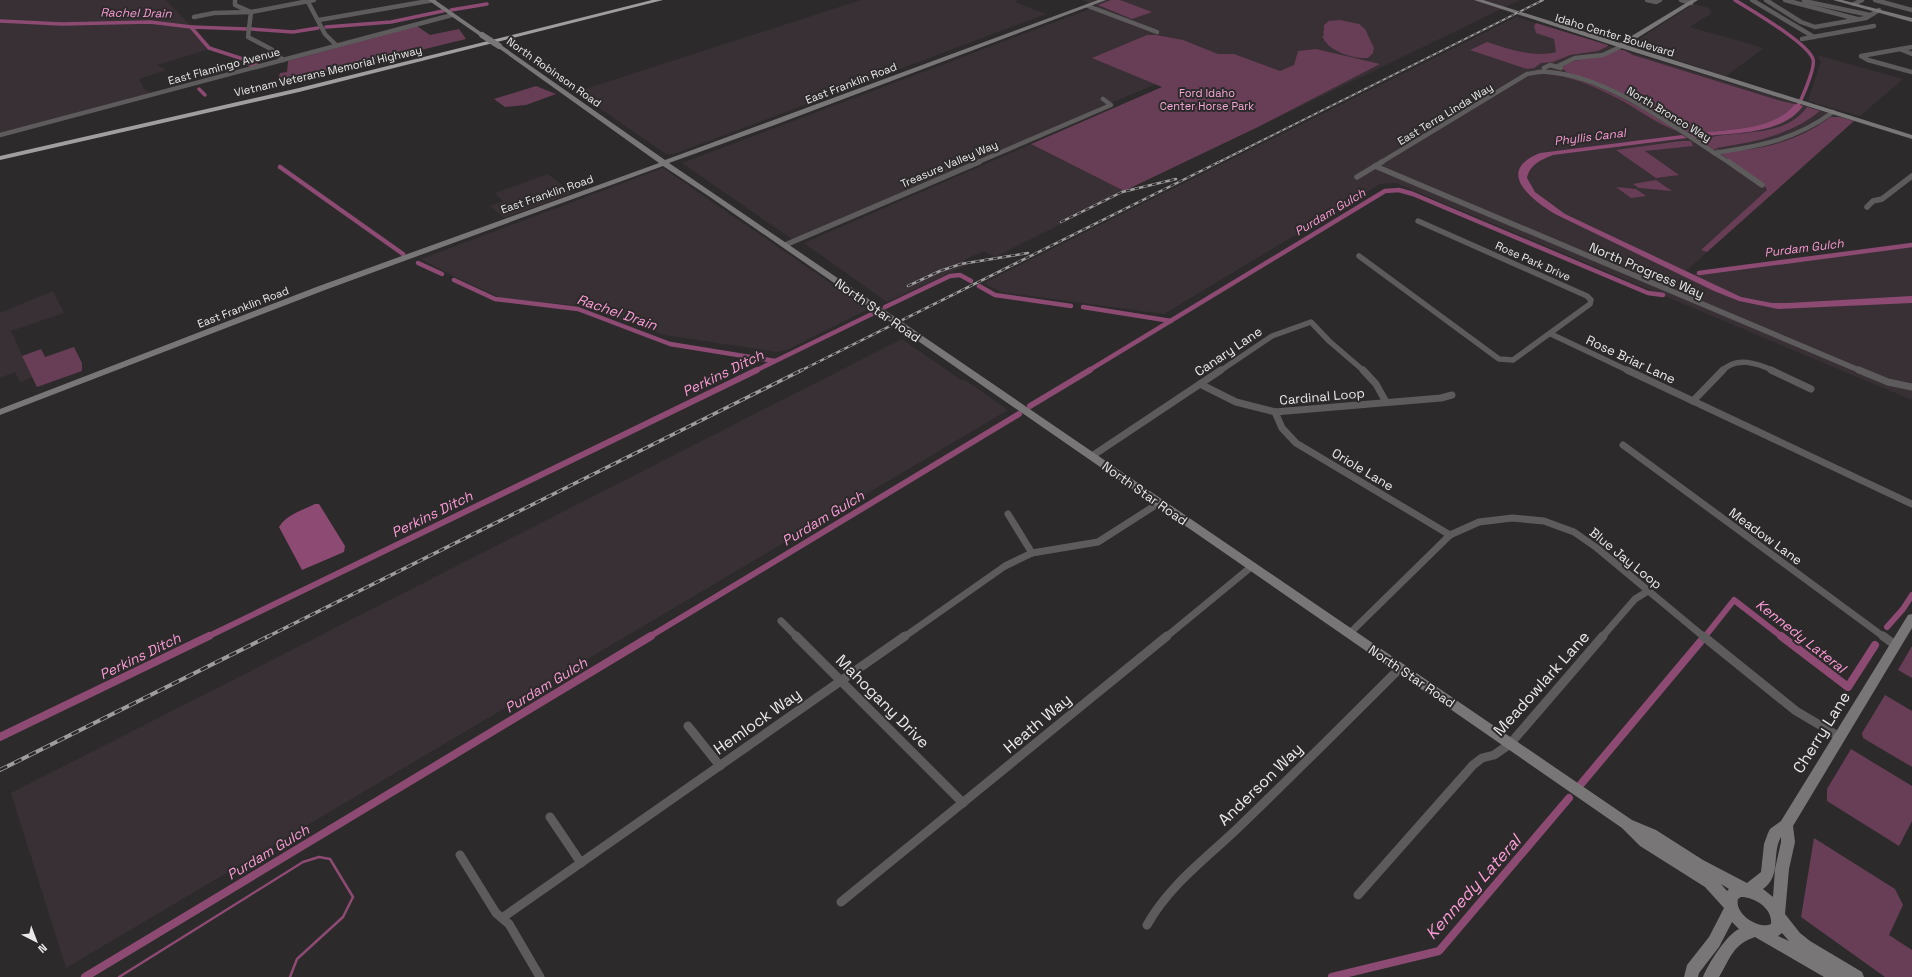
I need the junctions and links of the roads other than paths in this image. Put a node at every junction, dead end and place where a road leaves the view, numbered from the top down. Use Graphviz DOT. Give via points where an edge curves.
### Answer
graph roads {
  1 [pos="235,0"];
  2 [pos="307,0"];
  3 [pos="314,0"];
  4 [pos="432,0"];
  5 [pos="640,0"];
  6 [pos="660,0"];
  7 [pos="1103,0"];
  8 [pos="1469,0"];
  9 [pos="1476,0"];
  10 [pos="1647,0"];
  11 [pos="1681,0"];
  12 [pos="1752,0"];
  13 [pos="1766,0"];
  14 [pos="1785,0"];
  15 [pos="1795,0"];
  16 [pos="1836,0"];
  17 [pos="1876,0"];
  18 [pos="1906,0"];
  19 [pos="1658,1"];
  20 [pos="1691,1"];
  21 [pos="1862,2"];
  22 [pos="1086,4"];
  23 [pos="1899,6"];
  24 [pos="1879,10"];
  25 [pos="1912,10"];
  26 [pos="251,12"];
  27 [pos="452,15"];
  28 [pos="1870,15"];
  29 [pos="194,17"];
  30 [pos="319,20"];
  31 [pos="1859,20"];
  32 [pos="1912,20"];
  33 [pos="1848,22"];
  34 [pos="1874,26"];
  35 [pos="1862,28"];
  36 [pos="1157,32"];
  37 [pos="1814,37"];
  38 [pos="1802,39"];
  39 [pos="337,46"];
  40 [pos="1621,46"];
  41 [pos="1912,46"];
  42 [pos="1899,48"];
  43 [pos="1912,54"];
  44 [pos="283,60"];
  45 [pos="1558,66"];
  46 [pos="1544,71"];
  47 [pos="1560,72"];
  48 [pos="1912,72"];
  49 [pos="1103,99"];
  50 [pos="1833,112"];
  51 [pos="0,136"];
  52 [pos="1912,136"];
  53 [pos="0,151"];
  54 [pos="1714,153"];
  55 [pos="0,158"];
  56 [pos="664,163"];
  57 [pos="1375,166"];
  58 [pos="1912,176"];
  59 [pos="1357,177"];
  60 [pos="1762,185"];
  61 [pos="1867,207"];
  62 [pos="1418,221"];
  63 [pos="785,245"];
  64 [pos="1359,256"];
  65 [pos="1551,334"];
  66 [pos="1200,384"];
  67 [pos="1912,387"];
  68 [pos="1811,389"];
  69 [pos="1452,395"];
  70 [pos="1693,401"];
  71 [pos="1386,402"];
  72 [pos="0,412"];
  73 [pos="1274,412"];
  74 [pos="1623,445"];
  75 [pos="1092,456"];
  76 [pos="1160,502"];
  77 [pos="1912,504"];
  78 [pos="1008,514"];
  79 [pos="1450,535"];
  80 [pos="1032,553"];
  81 [pos="1251,566"];
  82 [pos="1648,591"];
  83 [pos="1912,618"];
  84 [pos="781,621"];
  85 [pos="1350,633"];
  86 [pos="1895,645"];
  87 [pos="1400,668"];
  88 [pos="842,681"];
  89 [pos="688,726"];
  90 [pos="1840,737"];
  91 [pos="1510,744"];
  92 [pos="720,766"];
  93 [pos="963,804"];
  94 [pos="550,817"];
  95 [pos="1626,824"];
  96 [pos="1786,825"];
  97 [pos="460,855"];
  98 [pos="581,863"];
  99 [pos="1747,890"];
  100 [pos="1358,895"];
  101 [pos="841,902"];
  102 [pos="1731,907"];
  103 [pos="1778,916"];
  104 [pos="502,918"];
  105 [pos="1147,925"];
  106 [pos="1757,931"];
  107 [pos="540,977"];
  108 [pos="1691,977"];
  109 [pos="1710,977"];
  110 [pos="1838,977"];
  111 [pos="1857,977"];
  1 -- 26 [label="street" via="234,5"];
  2 -- 3 [label="street"];
  2 -- 26 [label="street"];
  2 -- 30 [label="street"];
  4 -- 27 [label="main road, North Robinson Road"];
  4 -- 30 [label="street"];
  5 -- 53 [label="highway, Vietnam Veterans Memorial Highway" via="302,83"];
  6 -- 55 [label="highway, Vietnam Veterans Memorial Highway" via="307,88"];
  7 -- 22 [label="main road, East Franklin Road"];
  8 -- 40 [label="main road, Idaho Center Boulevard"];
  9 -- 40 [label="main road, Idaho Center Boulevard"];
  10 -- 19 [label="street"];
  11 -- 20 [label="street"];
  12 -- 37 [label="street"];
  13 -- 33 [label="street" via="1811,26"];
  14 -- 31 [label="street"];
  15 -- 28 [label="street"];
  16 -- 21 [label="main road" via="1854,4"];
  17 -- 23 [label="street"];
  18 -- 23 [label="street"];
  20 -- 40 [label="main road"];
  21 -- 24 [label="main road"];
  22 -- 36 [label="street"];
  22 -- 56 [label="main road, East Franklin Road"];
  23 -- 25 [label="street"];
  24 -- 28 [label="street"];
  24 -- 32 [label="main road"];
  26 -- 29 [label="street" via="214,13"];
  26 -- 44 [label="street" via="248,37 271,49"];
  27 -- 39 [label="street, East Flamingo Avenue"];
  27 -- 56 [label="main road, North Robinson Road, bridge"];
  28 -- 31 [label="street"];
  30 -- 39 [label="street" via="325,34"];
  31 -- 33 [label="street"];
  33 -- 35 [label="street"];
  34 -- 35 [label="street"];
  35 -- 37 [label="street"];
  37 -- 38 [label="street"];
  39 -- 44 [label="street, East Flamingo Avenue"];
  40 -- 45 [label="street" via="1603,55 1575,58"];
  40 -- 50 [label="main road, Idaho Center Boulevard"];
  41 -- 42 [label="street"];
  42 -- 43 [label="street"];
  42 -- 48 [label="street" via="1862,56"];
  44 -- 51 [label="street, East Flamingo Avenue"];
  45 -- 46 [label="street" via="1548,66"];
  45 -- 47 [label="street" via="1562,70"];
  46 -- 47 [label="street, North Bronco Way"];
  46 -- 57 [label="street, East Terra Linda Way" via="1527,74"];
  47 -- 54 [label="street, North Bronco Way" via="1615,93 1644,108"];
  49 -- 63 [label="street, Treasure Valley Way" via="1111,105"];
  50 -- 52 [label="main road, Idaho Center Boulevard"];
  50 -- 54 [label="street" via="1813,127 1784,140 1752,148"];
  54 -- 60 [label="street, North Bronco Way"];
  56 -- 63 [label="main road, North Star Road"];
  56 -- 72 [label="main road, East Franklin Road" via="315,291"];
  57 -- 59 [label="street, East Terra Linda Way"];
  57 -- 67 [label="street, North Progress Way" via="1888,382"];
  58 -- 61 [label="street"];
  62 -- 65 [label="street, Rose Park Drive" via="1587,296 1590,304"];
  63 -- 75 [label="main road, North Star Road"];
  64 -- 65 [label="street" via="1499,359 1512,360"];
  65 -- 70 [label="street, Rose Briar Lane"];
  66 -- 71 [label="street, Canary Lane" via="1272,336 1311,322 1319,333 1364,370 1378,386"];
  66 -- 73 [label="street, Cardinal Loop" via="1234,403"];
  66 -- 75 [label="street, Canary Lane"];
  68 -- 70 [label="street" via="1758,365 1735,361 1728,364"];
  69 -- 71 [label="street, Cardinal Loop"];
  70 -- 77 [label="street, Rose Briar Lane"];
  71 -- 73 [label="street, Cardinal Loop"];
  73 -- 79 [label="street, Oriole Lane" via="1282,428 1296,443"];
  74 -- 86 [label="street, Meadow Lane"];
  75 -- 76 [label="main road, North Star Road"];
  76 -- 80 [label="street, Hemlock Way" via="1098,542"];
  76 -- 81 [label="main road, North Star Road"];
  78 -- 80 [label="street"];
  79 -- 82 [label="street, Blue Jay Loop" via="1464,526 1488,520 1516,518 1551,522 1574,532 1597,548"];
  79 -- 85 [label="street, Blue Jay Loop"];
  80 -- 88 [label="street, Hemlock Way" via="1005,566"];
  81 -- 85 [label="main road, North Star Road"];
  81 -- 93 [label="street, Heath Way"];
  82 -- 90 [label="street, Blue Jay Loop" via="1769,691 1796,711"];
  82 -- 91 [label="street, Meadowlark Lane" via="1635,599"];
  83 -- 86 [label="main road, Cherry Lane"];
  84 -- 88 [label="street, Mahogany Drive"];
  85 -- 87 [label="main road, North Star Road"];
  86 -- 90 [label="main road, Cherry Lane"];
  87 -- 91 [label="main road, North Star Road"];
  87 -- 105 [label="street, Anderson Way" via="1230,835 1171,889 1155,908"];
  88 -- 92 [label="street, Hemlock Way"];
  88 -- 93 [label="street, Mahogany Drive"];
  89 -- 92 [label="street"];
  90 -- 96 [label="main road, Cherry Lane"];
  91 -- 95 [label="main road, North Star Road"];
  91 -- 100 [label="street, Meadowlark Lane" via="1473,765"];
  92 -- 98 [label="street, Hemlock Way"];
  93 -- 101 [label="street, Heath Way"];
  94 -- 98 [label="street"];
  95 -- 99 [label="main road, North Star Road" via="1651,834 1698,865"];
  95 -- 102 [label="main road, North Star Road" via="1645,842 1710,882"];
  96 -- 99 [label="main road, Cherry Lane" via="1774,833 1765,879"];
  96 -- 103 [label="main road" via="1788,842 1782,869"];
  97 -- 104 [label="street" via="496,913"];
  98 -- 104 [label="street, Hemlock Way"];
  99 -- 102 [label="main road" via="1734,892 1730,897"];
  99 -- 103 [label="main road" via="1768,901"];
  102 -- 106 [label="main road" via="1736,918"];
  102 -- 108 [label="main road" via="1722,930 1692,970"];
  103 -- 106 [label="main road" via="1778,927 1774,931"];
  103 -- 111 [label="main road" via="1805,946"];
  104 -- 107 [label="street" via="509,924"];
  106 -- 109 [label="main road" via="1731,942 1722,962"];
  106 -- 110 [label="main road"];
}
